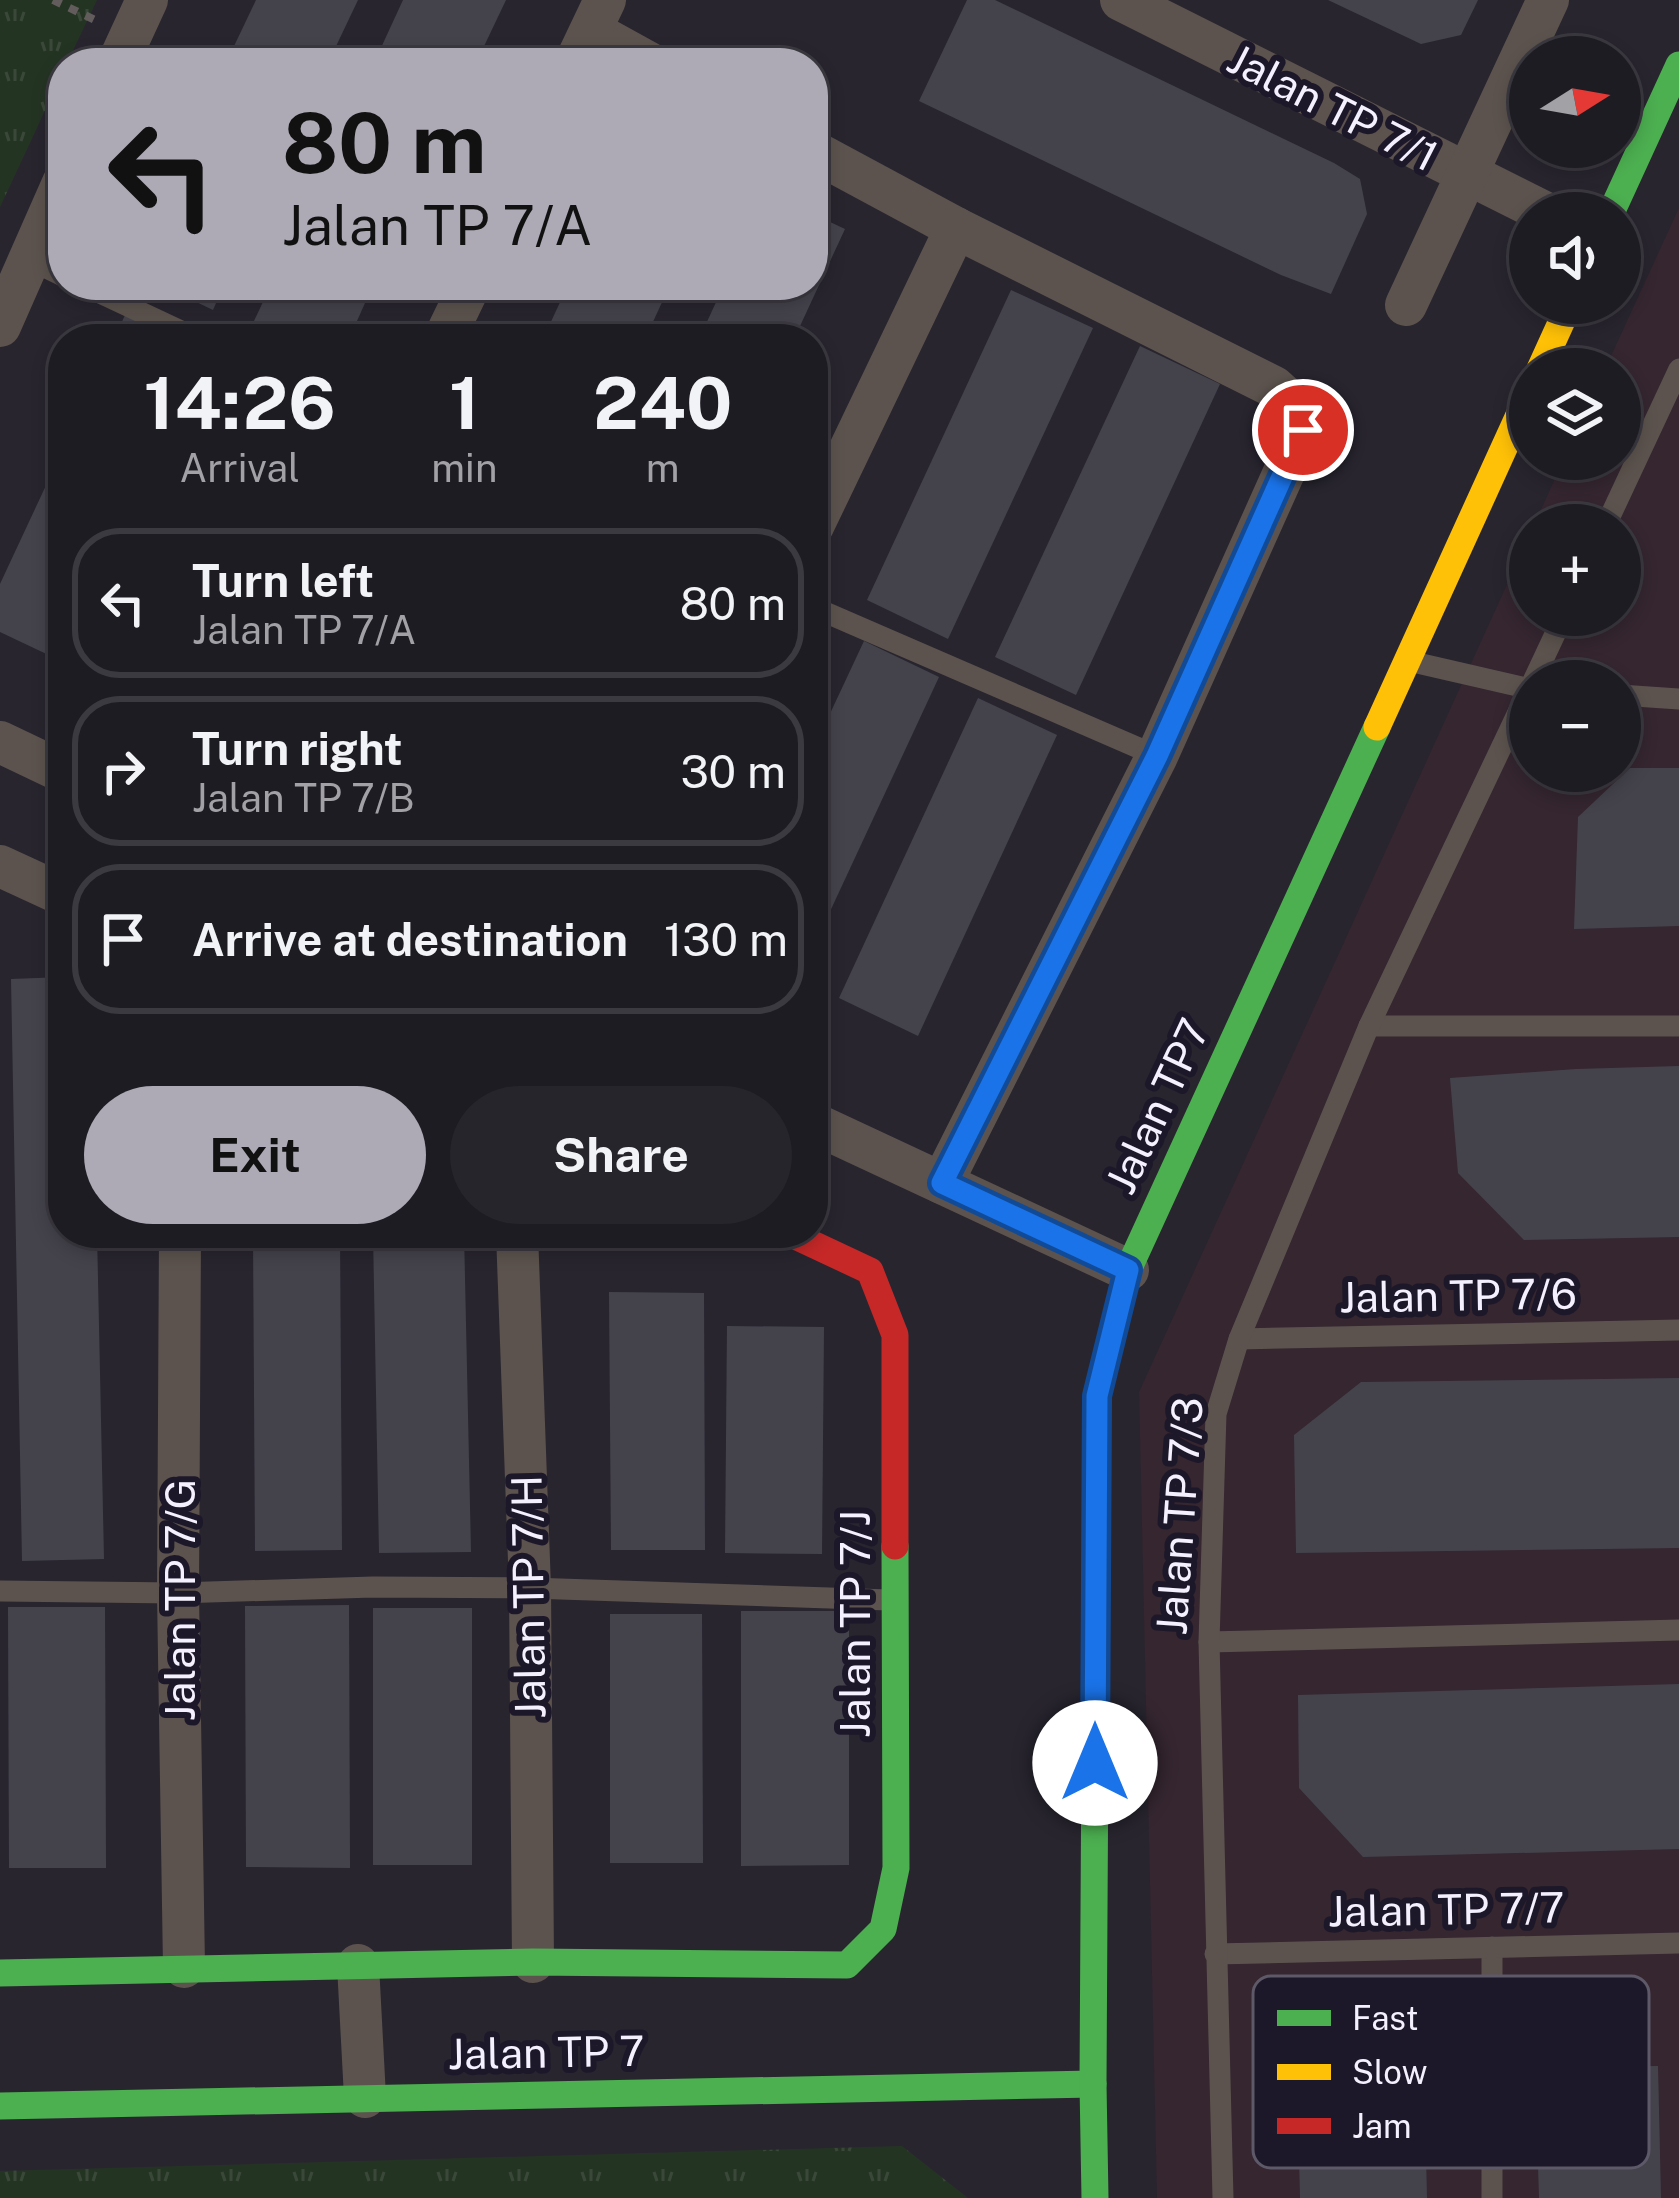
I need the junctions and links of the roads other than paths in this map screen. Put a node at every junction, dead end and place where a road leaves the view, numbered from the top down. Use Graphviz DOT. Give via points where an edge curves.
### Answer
graph roads {
  1 [pos="147,0"];
  2 [pos="1120,0"];
  3 [pos="1548,0"];
  4 [pos="590,32"];
  5 [pos="125,48"];
  6 [pos="620,48"];
  7 [pos="1679,65"];
  8 [pos="828,159"];
  9 [pos="1467,173"];
  10 [pos="1621,192"];
  11 [pos="1509,194"];
  12 [pos="956,228"];
  13 [pos="46,267"];
  14 [pos="115,300"];
  15 [pos="1406,305"];
  16 [pos="166,324"];
  17 [pos="0,326"];
  18 [pos="1679,369"];
  19 [pos="1509,437"];
  20 [pos="828,495"];
  21 [pos="1616,504"];
  22 [pos="828,613"];
  23 [pos="1406,661"];
  24 [pos="1509,682"];
  25 [pos="1641,696"];
  26 [pos="1679,699"];
  27 [pos="1509,730"];
  28 [pos="0,742"];
  29 [pos="1157,756"];
  30 [pos="48,765"];
  31 [pos="0,866"];
  32 [pos="48,889"];
  33 [pos="1369,1026"];
  34 [pos="1679,1026"];
  35 [pos="828,1130"];
  36 [pos="942,1183"];
  37 [pos="179,1248"];
  38 [pos="519,1248"];
  39 [pos="821,1248"];
  40 [pos="1128,1270"];
  41 [pos="1679,1330"];
  42 [pos="1239,1340"];
  43 [pos="530,1588"];
  44 [pos="0,1592"];
  45 [pos="178,1593"];
  46 [pos="896,1601"];
  47 [pos="1679,1630"];
  48 [pos="1209,1642"];
  49 [pos="1679,1943"];
  50 [pos="1492,1947"];
  51 [pos="1215,1954"];
  52 [pos="533,1962"];
  53 [pos="358,1965"];
  54 [pos="184,1967"];
  55 [pos="0,1973"];
  56 [pos="1492,1976"];
  57 [pos="1093,2084"];
  58 [pos="365,2097"];
  59 [pos="0,2106"];
  60 [pos="1095,2198"];
  61 [pos="1223,2198"];
  1 -- 5 [label="street"];
  2 -- 9 [label="street, Jalan TP 7/1"];
  3 -- 9 [label="street"];
  4 -- 6 [label="street"];
  7 -- 10 [label="street"];
  8 -- 12 [label="street"];
  9 -- 11 [label="street, Jalan TP 7/1"];
  9 -- 15 [label="street"];
  12 -- 20 [label="street"];
  12 -- 29 [label="street" via="1274,387 1296,407 1303,430"];
  13 -- 17 [label="street"];
  14 -- 16 [label="lane"];
  18 -- 21 [label="lane"];
  19 -- 23 [label="street, Jalan TP7"];
  22 -- 29 [label="lane"];
  23 -- 24 [label="lane"];
  23 -- 40 [label="street, Jalan TP7"];
  25 -- 26 [label="lane"];
  27 -- 33 [label="lane, Jalan TP 7/3"];
  28 -- 30 [label="street"];
  29 -- 36 [label="street"];
  31 -- 32 [label="street"];
  33 -- 34 [label="lane"];
  33 -- 42 [label="lane, Jalan TP 7/3"];
  35 -- 36 [label="street"];
  36 -- 40 [label="street"];
  37 -- 45 [label="street, Jalan TP 7/G"];
  38 -- 43 [label="street, Jalan TP 7/H"];
  39 -- 46 [label="street, Jalan TP 7/J" via="870,1271 895,1335"];
  40 -- 57 [label="street, Jalan TP7" via="1097,1396"];
  41 -- 42 [label="lane, Jalan TP 7/6"];
  42 -- 48 [label="lane, Jalan TP 7/3" via="1216,1414"];
  43 -- 45 [label="lane"];
  43 -- 46 [label="lane"];
  43 -- 52 [label="street, Jalan TP 7/H"];
  44 -- 45 [label="lane"];
  45 -- 54 [label="street, Jalan TP 7/G"];
  46 -- 52 [label="street, Jalan TP 7/J" via="896,1868 883,1929 847,1965"];
  47 -- 48 [label="lane"];
  48 -- 51 [label="lane, Jalan TP 7/3"];
  49 -- 50 [label="lane, Jalan TP 7/7"];
  50 -- 51 [label="lane, Jalan TP 7/7"];
  50 -- 56 [label="lane"];
  51 -- 61 [label="lane, Jalan TP 7/3"];
  52 -- 53 [label="street"];
  53 -- 54 [label="street"];
  53 -- 58 [label="street"];
  54 -- 55 [label="street"];
  57 -- 58 [label="street, Jalan TP 7"];
  57 -- 60 [label="street, Jalan TP7"];
  58 -- 59 [label="street, Jalan TP 7"];
}
